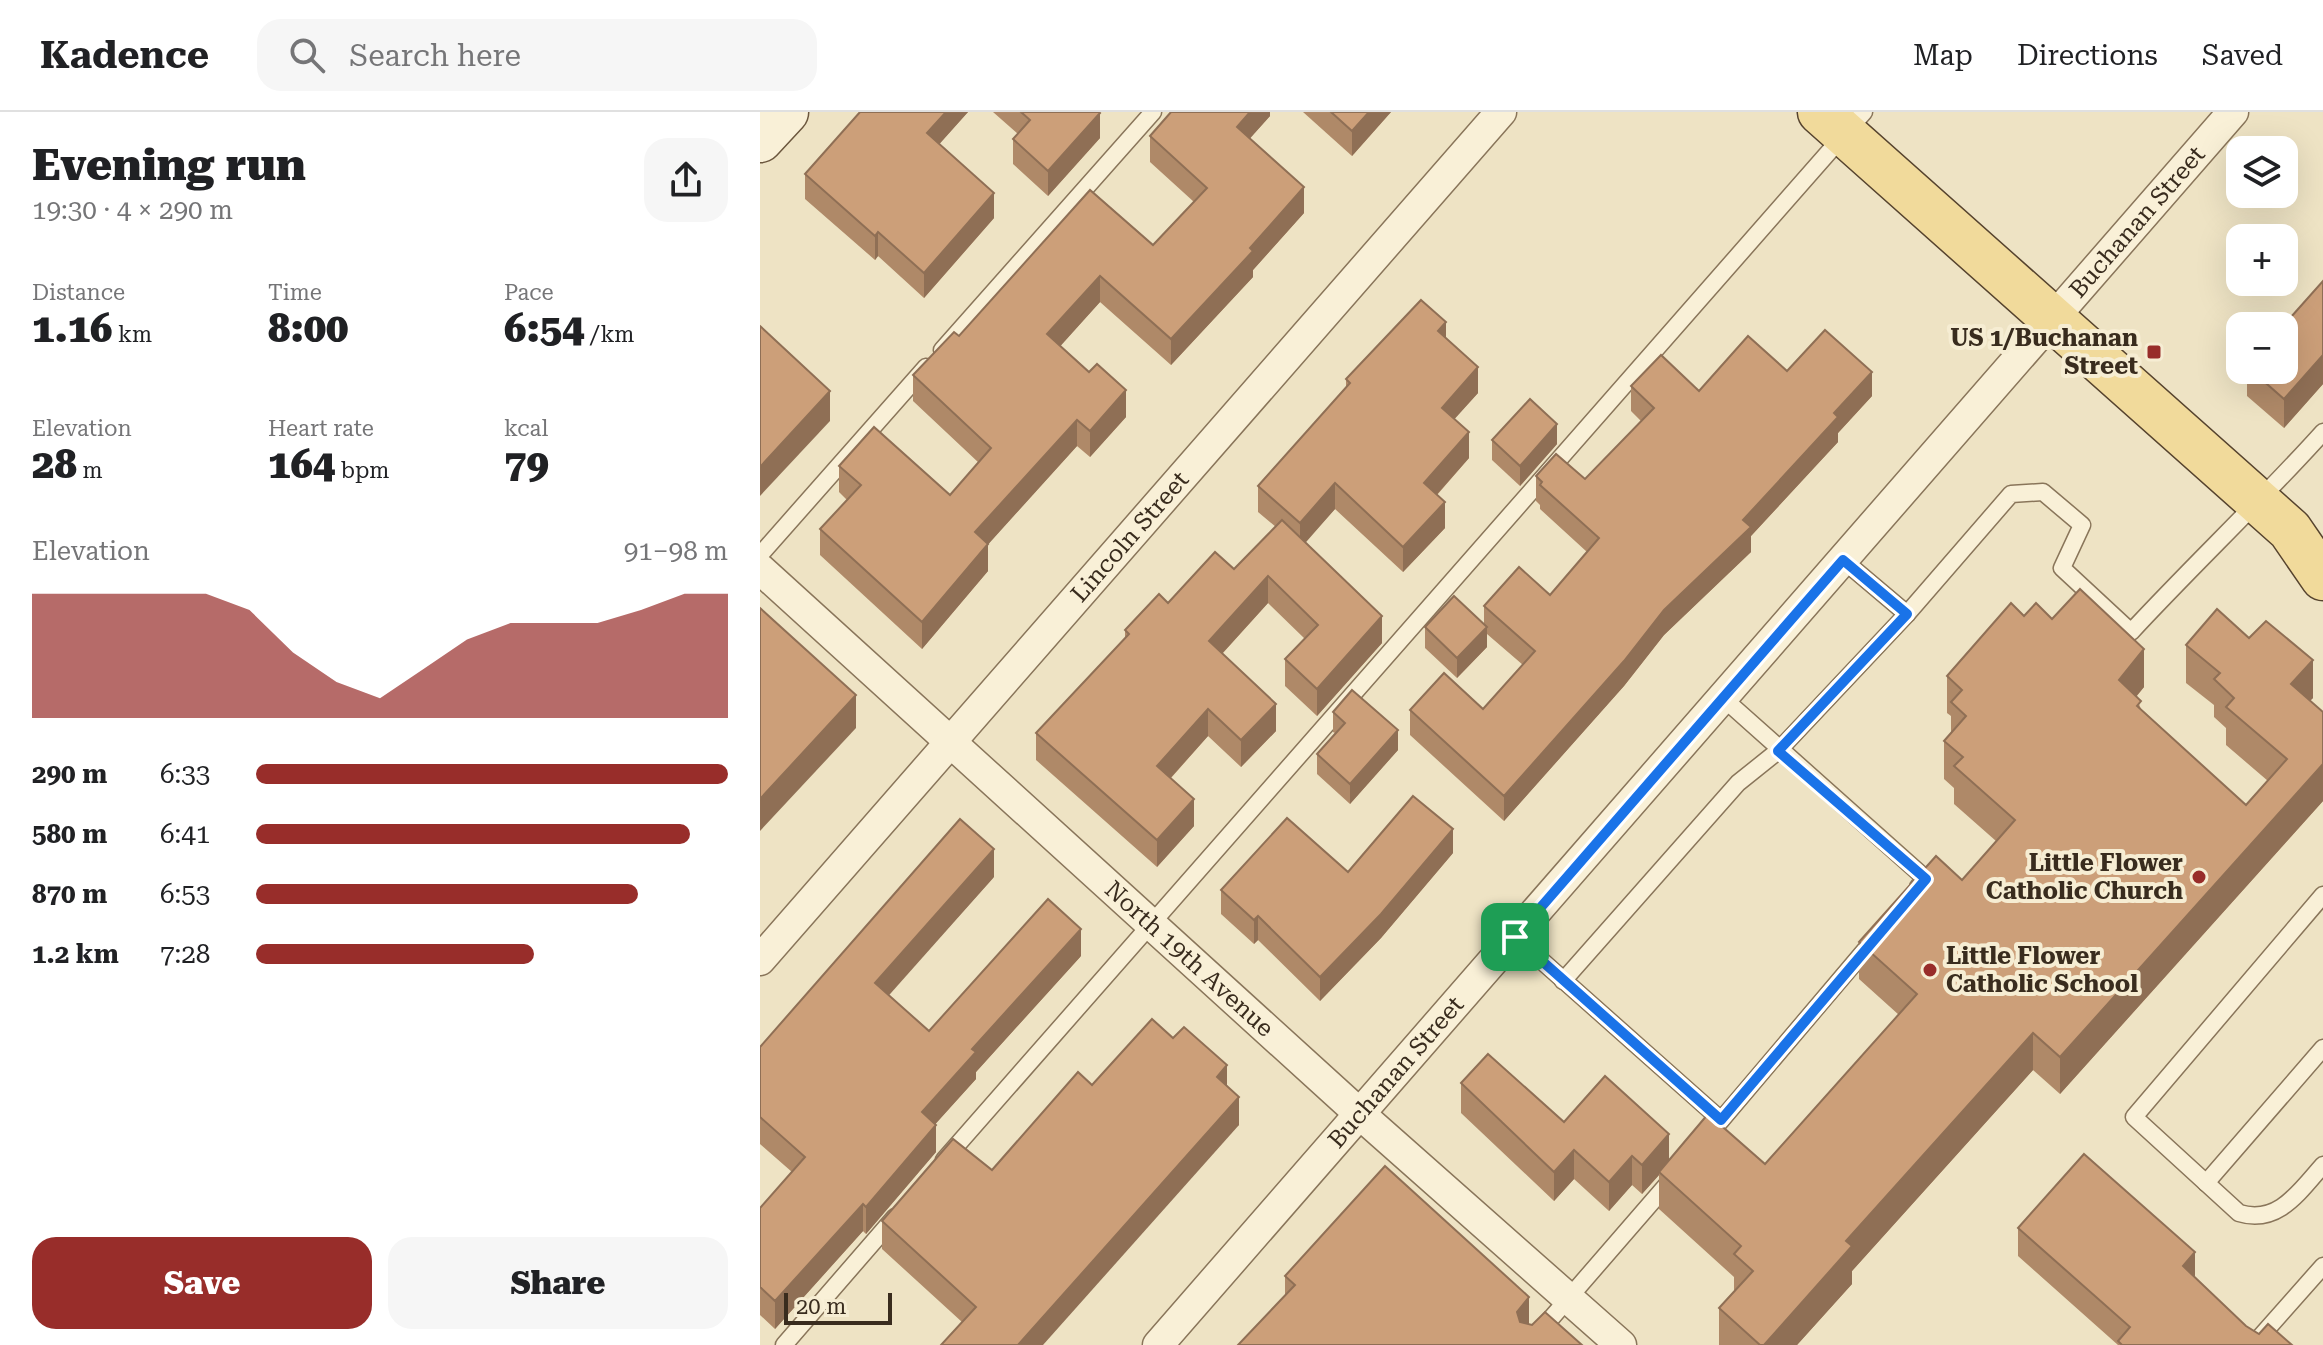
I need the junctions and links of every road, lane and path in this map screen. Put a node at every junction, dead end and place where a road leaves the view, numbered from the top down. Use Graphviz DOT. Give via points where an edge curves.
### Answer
graph roads {
  1 [pos="786,112"];
  2 [pos="1153,112"];
  3 [pos="1501,112"];
  4 [pos="2233,112"];
  5 [pos="1833,117"];
  6 [pos="760,140"];
  7 [pos="2053,319"];
  8 [pos="2323,432"];
  9 [pos="2260,503"];
  10 [pos="2308,540"];
  11 [pos="760,555"];
  12 [pos="1843,560"];
  13 [pos="760,569"];
  14 [pos="2323,578"];
  15 [pos="1907,614"];
  16 [pos="1723,698"];
  17 [pos="952,743"];
  18 [pos="1778,751"];
  19 [pos="2323,895"];
  20 [pos="1905,903"];
  21 [pos="1150,923"];
  22 [pos="1885,927"];
  23 [pos="1515,937"];
  24 [pos="760,960"];
  25 [pos="1563,981"];
  26 [pos="2323,1048"];
  27 [pos="1361,1115"];
  28 [pos="1721,1120"];
  29 [pos="2323,1165"];
  30 [pos="930,1176"];
  31 [pos="2206,1183"];
  32 [pos="909,1200"];
  33 [pos="2323,1266"];
  34 [pos="1569,1299"];
  35 [pos="784,1345"];
  36 [pos="1158,1345"];
  37 [pos="1528,1345"];
  38 [pos="1621,1345"];
  39 [pos="2253,1345"];
  1 -- 6 [label="street"];
  2 -- 11 [label="lane"];
  3 -- 17 [label="street, Lincoln Street"];
  4 -- 7 [label="street, Buchanan Street"];
  5 -- 7 [label="main road"];
  5 -- 21 [label="lane"];
  7 -- 9 [label="main road"];
  7 -- 12 [label="street, Buchanan Street"];
  8 -- 9 [label="lane"];
  9 -- 10 [label="main road"];
  9 -- 15 [label="lane" via="2131,632 2062,568 2082,525 2043,492 2011,494"];
  10 -- 14 [label="main road"];
  12 -- 15 [label="lane"];
  12 -- 16 [label="street, Buchanan Street"];
  13 -- 17 [label="street, North 19th Avenue"];
  15 -- 18 [label="lane"];
  16 -- 18 [label="lane"];
  16 -- 23 [label="street, Buchanan Street"];
  17 -- 21 [label="street, North 19th Avenue"];
  17 -- 24 [label="street, Lincoln Street"];
  18 -- 20 [label="lane" via="1926,879"];
  18 -- 25 [label="lane" via="1738,783"];
  19 -- 31 [label="lane" via="2134,1117"];
  21 -- 27 [label="street, North 19th Avenue"];
  21 -- 30 [label="lane"];
  22 -- 28 [label="lane"];
  23 -- 25 [label="lane"];
  23 -- 27 [label="street, Buchanan Street"];
  25 -- 28 [label="lane"];
  26 -- 31 [label="lane"];
  27 -- 34 [label="street, North 19th Avenue"];
  27 -- 36 [label="street, Buchanan Street"];
  28 -- 34 [label="lane"];
  29 -- 31 [label="lane" via="2289,1204 2254,1218 2239,1213"];
  32 -- 35 [label="lane"];
  33 -- 39 [label="lane"];
  34 -- 37 [label="lane"];
  34 -- 38 [label="street, North 19th Avenue"];
}
